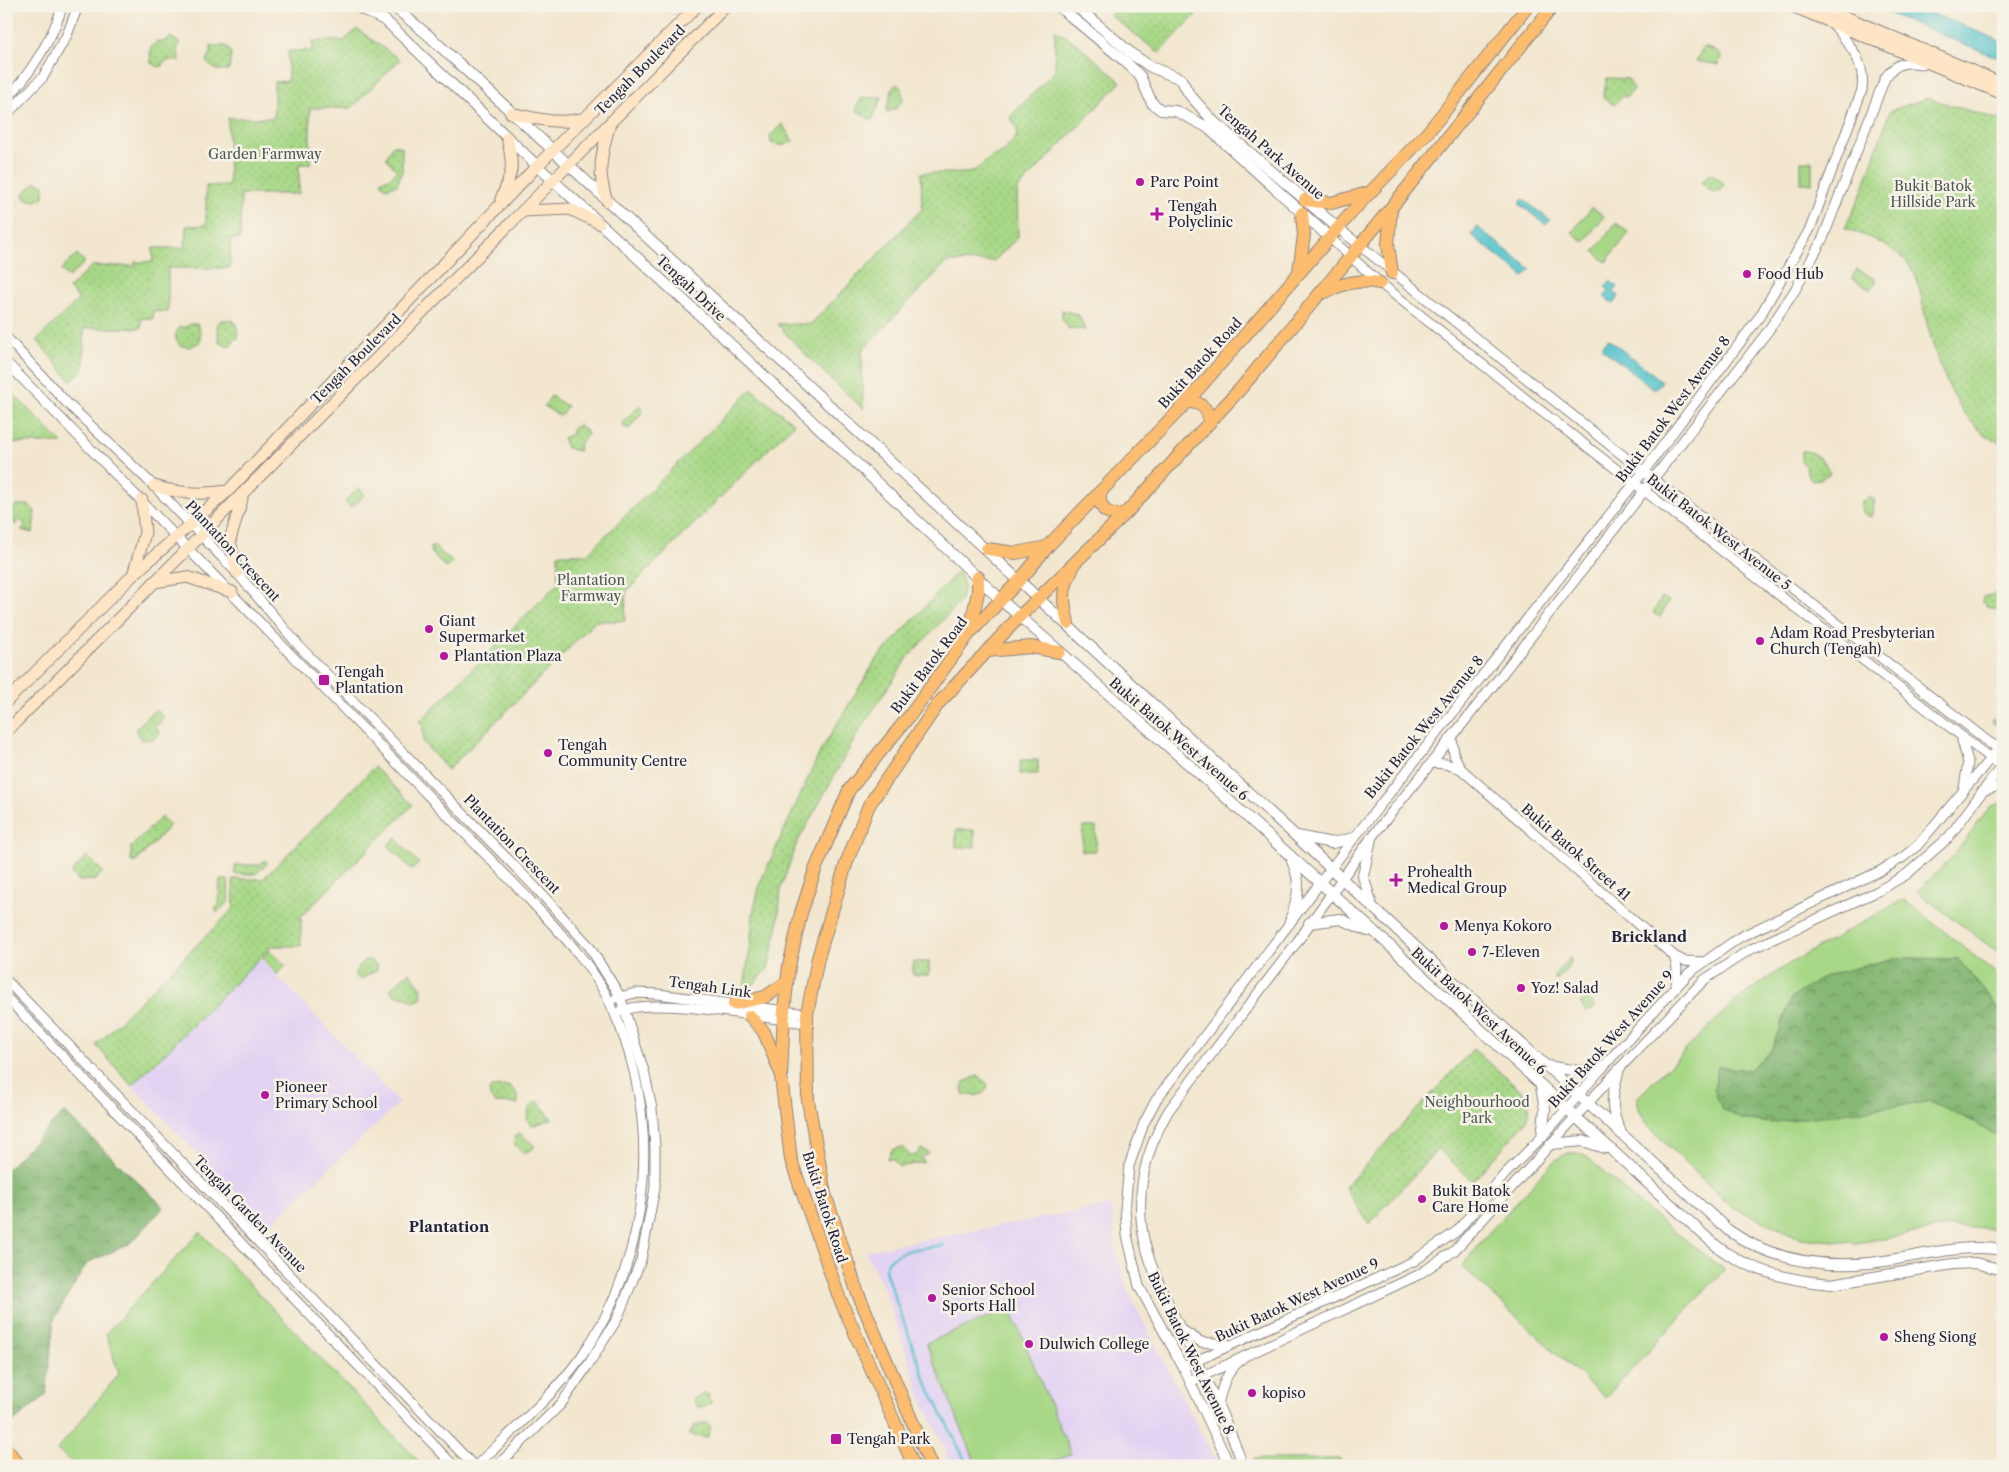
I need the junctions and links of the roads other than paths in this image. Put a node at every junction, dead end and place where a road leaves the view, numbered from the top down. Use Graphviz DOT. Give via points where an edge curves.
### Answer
graph roads {
  1 [pos="62,6"];
  2 [pos="78,6"];
  3 [pos="356,6"];
  4 [pos="393,6"];
  5 [pos="697,6"];
  6 [pos="726,6"];
  7 [pos="1058,6"];
  8 [pos="1076,6"];
  9 [pos="1528,6"];
  10 [pos="1552,6"];
  11 [pos="1792,6"];
  12 [pos="1820,6"];
  13 [pos="1834,25"];
  14 [pos="1932,65"];
  15 [pos="2003,84"];
  16 [pos="1189,94"];
  17 [pos="2003,94"];
  18 [pos="6,99"];
  19 [pos="1176,111"];
  20 [pos="511,113"];
  21 [pos="6,115"];
  22 [pos="588,117"];
  23 [pos="611,121"];
  24 [pos="507,137"];
  25 [pos="552,151"];
  26 [pos="567,165"];
  27 [pos="537,166"];
  28 [pos="552,180"];
  29 [pos="1371,192"];
  30 [pos="1305,200"];
  31 [pos="607,201"];
  32 [pos="497,208"];
  33 [pos="1391,208"];
  34 [pos="524,211"];
  35 [pos="1302,213"];
  36 [pos="599,223"];
  37 [pos="1338,228"];
  38 [pos="1330,238"];
  39 [pos="1360,246"];
  40 [pos="1797,252"];
  41 [pos="1351,257"];
  42 [pos="1811,259"];
  43 [pos="1392,273"];
  44 [pos="1298,274"];
  45 [pos="1380,283"];
  46 [pos="1319,294"];
  47 [pos="8,339"];
  48 [pos="6,352"];
  49 [pos="6,362"];
  50 [pos="1187,402"];
  51 [pos="1210,422"];
  52 [pos="1644,471"];
  53 [pos="1653,478"];
  54 [pos="1634,484"];
  55 [pos="154,486"];
  56 [pos="228,491"];
  57 [pos="1100,492"];
  58 [pos="1644,492"];
  59 [pos="244,494"];
  60 [pos="142,500"];
  61 [pos="1126,513"];
  62 [pos="190,525"];
  63 [pos="176,536"];
  64 [pos="201,536"];
  65 [pos="189,547"];
  66 [pos="1047,547"];
  67 [pos="987,549"];
  68 [pos="1076,561"];
  69 [pos="237,572"];
  70 [pos="133,575"];
  71 [pos="978,577"];
  72 [pos="1019,580"];
  73 [pos="154,582"];
  74 [pos="232,592"];
  75 [pos="1039,597"];
  76 [pos="1001,600"];
  77 [pos="1019,617"];
  78 [pos="1068,623"];
  79 [pos="969,634"];
  80 [pos="987,651"];
  81 [pos="1059,652"];
  82 [pos="6,702"];
  83 [pos="6,732"];
  84 [pos="1452,738"];
  85 [pos="1962,739"];
  86 [pos="2001,749"];
  87 [pos="1990,760"];
  88 [pos="1432,764"];
  89 [pos="2002,766"];
  90 [pos="1461,769"];
  91 [pos="2003,785"];
  92 [pos="1962,791"];
  93 [pos="1982,791"];
  94 [pos="1296,835"];
  95 [pos="1354,838"];
  96 [pos="1371,838"];
  97 [pos="1289,856"];
  98 [pos="1331,867"];
  99 [pos="1342,877"];
  100 [pos="1320,883"];
  101 [pos="536,888"];
  102 [pos="1331,893"];
  103 [pos="528,898"];
  104 [pos="1373,905"];
  105 [pos="1309,923"];
  106 [pos="1289,924"];
  107 [pos="1378,935"];
  108 [pos="1674,956"];
  109 [pos="1703,962"];
  110 [pos="6,980"];
  111 [pos="787,982"];
  112 [pos="1676,985"];
  113 [pos="620,996"];
  114 [pos="6,997"];
  115 [pos="609,1001"];
  116 [pos="734,1004"];
  117 [pos="625,1010"];
  118 [pos="615,1015"];
  119 [pos="750,1016"];
  120 [pos="784,1016"];
  121 [pos="807,1019"];
  122 [pos="1546,1065"];
  123 [pos="1602,1068"];
  124 [pos="1619,1069"];
  125 [pos="781,1076"];
  126 [pos="107,1085"];
  127 [pos="1541,1087"];
  128 [pos="98,1093"];
  129 [pos="1578,1095"];
  130 [pos="1588,1103"];
  131 [pos="1566,1109"];
  132 [pos="1575,1118"];
  133 [pos="1622,1134"];
  134 [pos="1542,1137"];
  135 [pos="1551,1144"];
  136 [pos="1611,1150"];
  137 [pos="2003,1250"];
  138 [pos="2003,1270"];
  139 [pos="1179,1328"];
  140 [pos="1235,1343"];
  141 [pos="1251,1353"];
  142 [pos="1196,1361"];
  143 [pos="1183,1367"];
  144 [pos="1204,1375"];
  145 [pos="1190,1382"];
  146 [pos="1218,1405"];
  147 [pos="6,1451"];
  148 [pos="18,1466"];
  149 [pos="454,1466"];
  150 [pos="475,1466"];
  151 [pos="497,1466"];
  152 [pos="914,1466"];
  153 [pos="931,1466"];
  154 [pos="1230,1466"];
  155 [pos="1243,1466"];
  1 -- 18 [label="street" via="35,63 21,85"];
  2 -- 21 [label="street" via="67,35 42,77"];
  3 -- 24 [label="street, Tengah Drive" via="386,21"];
  4 -- 20 [label="street, Tengah Drive"];
  5 -- 22 [label="main road, Tengah Boulevard"];
  6 -- 23 [label="main road, Tengah Boulevard"];
  7 -- 19 [label="street, Tengah Park Avenue" via="1140,76 1152,103 1161,110"];
  8 -- 16 [label="street, Tengah Park Avenue" via="1133,56 1151,68 1182,79"];
  9 -- 29 [label="main road, Bukit Batok Road" via="1428,132"];
  10 -- 33 [label="main road, Bukit Batok Road"];
  11 -- 13 [label="main road"];
  12 -- 15 [label="main road"];
  13 -- 14 [label="main road"];
  13 -- 40 [label="street, Bukit Batok West Avenue 8" via="1856,54 1863,72 1862,90 1814,220"];
  14 -- 17 [label="main road"];
  14 -- 42 [label="street, Bukit Batok West Avenue 8" via="1906,61 1894,66 1885,78 1823,238"];
  16 -- 19 [label="street"];
  16 -- 30 [label="street, Tengah Park Avenue" via="1212,121"];
  19 -- 35 [label="street, Tengah Park Avenue" via="1207,127"];
  20 -- 22 [label="main road" via="569,122"];
  20 -- 25 [label="street, Tengah Drive"];
  22 -- 25 [label="main road, Tengah Boulevard"];
  23 -- 26 [label="main road, Tengah Boulevard"];
  23 -- 31 [label="main road" via="600,166 600,181"];
  24 -- 27 [label="street, Tengah Drive"];
  24 -- 32 [label="main road" via="513,162 510,180"];
  25 -- 26 [label="street, Tengah Drive"];
  25 -- 27 [label="main road, Tengah Boulevard"];
  26 -- 28 [label="main road, Tengah Boulevard"];
  26 -- 31 [label="street, Tengah Drive"];
  27 -- 28 [label="street, Tengah Drive"];
  27 -- 32 [label="main road, Tengah Boulevard"];
  28 -- 34 [label="main road, Tengah Boulevard"];
  28 -- 36 [label="street, Tengah Drive"];
  29 -- 30 [label="main road" via="1331,203"];
  29 -- 37 [label="main road, Bukit Batok Road"];
  30 -- 37 [label="street, Tengah Park Avenue"];
  31 -- 67 [label="street, Tengah Drive"];
  32 -- 56 [label="main road, Tengah Boulevard"];
  33 -- 39 [label="main road, Bukit Batok Road"];
  33 -- 43 [label="main road" via="1388,244"];
  34 -- 36 [label="main road" via="570,209"];
  34 -- 59 [label="main road, Tengah Boulevard"];
  35 -- 38 [label="street, Tengah Park Avenue"];
  35 -- 44 [label="main road" via="1303,255"];
  36 -- 71 [label="street, Tengah Drive"];
  37 -- 38 [label="main road, Bukit Batok Road"];
  37 -- 39 [label="street, Bukit Batok West Avenue 5"];
  38 -- 41 [label="street, Bukit Batok West Avenue 5"];
  38 -- 44 [label="main road, Bukit Batok Road"];
  39 -- 41 [label="main road, Bukit Batok Road"];
  39 -- 43 [label="street, Bukit Batok West Avenue 5"];
  40 -- 42 [label="street" via="1807,250"];
  40 -- 52 [label="street, Bukit Batok West Avenue 8" via="1760,316"];
  41 -- 45 [label="street, Bukit Batok West Avenue 5"];
  41 -- 46 [label="main road, Bukit Batok Road"];
  42 -- 53 [label="street, Bukit Batok West Avenue 8" via="1768,330"];
  43 -- 52 [label="street, Bukit Batok West Avenue 5"];
  44 -- 50 [label="main road, Bukit Batok Road"];
  45 -- 46 [label="main road" via="1367,280 1349,282"];
  45 -- 54 [label="street, Bukit Batok West Avenue 5"];
  46 -- 51 [label="main road, Bukit Batok Road"];
  47 -- 48 [label="street, Plantation Crescent"];
  47 -- 55 [label="street, Plantation Crescent" via="67,403"];
  49 -- 60 [label="street, Plantation Crescent"];
  50 -- 51 [label="main road" via="1204,406"];
  50 -- 57 [label="main road, Bukit Batok Road"];
  51 -- 61 [label="main road, Bukit Batok Road"];
  52 -- 53 [label="street, Bukit Batok West Avenue 5"];
  52 -- 54 [label="street, Bukit Batok West Avenue 8"];
  53 -- 58 [label="street, Bukit Batok West Avenue 8"];
  53 -- 86 [label="street, Bukit Batok West Avenue 5"];
  54 -- 58 [label="street, Bukit Batok West Avenue 5"];
  54 -- 95 [label="street, Bukit Batok West Avenue 8"];
  55 -- 56 [label="main road" via="187,494"];
  55 -- 62 [label="street, Plantation Crescent"];
  56 -- 62 [label="main road, Tengah Boulevard"];
  57 -- 61 [label="main road" via="1100,502 1105,511 1116,515"];
  57 -- 66 [label="main road, Bukit Batok Road"];
  58 -- 84 [label="street, Bukit Batok West Avenue 8"];
  58 -- 85 [label="street, Bukit Batok West Avenue 5"];
  59 -- 64 [label="main road, Tengah Boulevard"];
  59 -- 69 [label="main road" via="230,540"];
  60 -- 63 [label="street, Plantation Crescent"];
  60 -- 70 [label="main road" via="145,534"];
  61 -- 68 [label="main road, Bukit Batok Road"];
  62 -- 63 [label="main road, Tengah Boulevard"];
  62 -- 64 [label="street, Plantation Crescent"];
  63 -- 65 [label="street, Plantation Crescent"];
  63 -- 70 [label="main road, Tengah Boulevard"];
  64 -- 65 [label="main road, Tengah Boulevard"];
  64 -- 69 [label="street, Plantation Crescent"];
  65 -- 73 [label="main road, Tengah Boulevard"];
  65 -- 74 [label="street, Plantation Crescent"];
  66 -- 67 [label="main road" via="1016,553"];
  66 -- 72 [label="main road, Bukit Batok Road"];
  67 -- 72 [label="street, Tengah Drive"];
  68 -- 75 [label="main road, Bukit Batok Road"];
  68 -- 78 [label="main road" via="1063,591"];
  69 -- 101 [label="street, Plantation Crescent" via="300,646"];
  70 -- 82 [label="main road, Tengah Boulevard"];
  71 -- 76 [label="street, Tengah Drive"];
  71 -- 79 [label="main road"];
  72 -- 75 [label="street, Bukit Batok West Avenue 6"];
  72 -- 76 [label="main road, Bukit Batok Road"];
  73 -- 74 [label="main road" via="187,578"];
  73 -- 83 [label="main road, Tengah Boulevard"];
  74 -- 103 [label="street, Plantation Crescent"];
  75 -- 77 [label="main road, Bukit Batok Road"];
  75 -- 78 [label="street, Bukit Batok West Avenue 6"];
  76 -- 77 [label="street, Bukit Batok West Avenue 6"];
  76 -- 79 [label="main road, Bukit Batok Road"];
  77 -- 80 [label="main road, Bukit Batok Road"];
  77 -- 81 [label="street, Bukit Batok West Avenue 6"];
  78 -- 94 [label="street, Bukit Batok West Avenue 6"];
  79 -- 111 [label="main road, Bukit Batok Road" via="911,714 849,790 815,870 801,913"];
  80 -- 81 [label="main road" via="1031,647"];
  80 -- 121 [label="main road, Bukit Batok Road" via="938,704 869,804 829,916"];
  81 -- 97 [label="street, Bukit Batok West Avenue 6"];
  84 -- 88 [label="street, Bukit Batok West Avenue 8"];
  84 -- 90 [label="street, Bukit Batok Street 41" via="1454,755"];
  85 -- 87 [label="street, Bukit Batok West Avenue 5"];
  85 -- 92 [label="street" via="1968,762"];
  86 -- 87 [label="street, Bukit Batok West Avenue 9"];
  87 -- 89 [label="street, Bukit Batok West Avenue 5"];
  87 -- 92 [label="street, Bukit Batok West Avenue 9"];
  88 -- 90 [label="street, Bukit Batok Street 41"];
  88 -- 96 [label="street, Bukit Batok West Avenue 8"];
  89 -- 93 [label="street, Bukit Batok West Avenue 9"];
  90 -- 108 [label="street, Bukit Batok Street 41"];
  91 -- 93 [label="street"];
  92 -- 109 [label="street, Bukit Batok West Avenue 9" via="1918,846 1902,858 1740,937"];
  93 -- 124 [label="street, Bukit Batok West Avenue 9" via="1948,838 1914,869 1878,891 1730,961 1704,980"];
  94 -- 95 [label="street" via="1332,843"];
  94 -- 98 [label="street, Bukit Batok West Avenue 6"];
  95 -- 98 [label="street, Bukit Batok West Avenue 8"];
  96 -- 99 [label="street, Bukit Batok West Avenue 8"];
  96 -- 104 [label="street" via="1363,876"];
  97 -- 100 [label="street, Bukit Batok West Avenue 6"];
  97 -- 106 [label="street" via="1298,873 1300,886"];
  98 -- 99 [label="street, Bukit Batok West Avenue 6"];
  98 -- 100 [label="street, Bukit Batok West Avenue 8"];
  99 -- 102 [label="street, Bukit Batok West Avenue 8"];
  99 -- 104 [label="street, Bukit Batok West Avenue 6"];
  100 -- 102 [label="street, Bukit Batok West Avenue 6"];
  100 -- 106 [label="street, Bukit Batok West Avenue 8"];
  101 -- 103 [label="street" via="535,894"];
  101 -- 113 [label="street, Plantation Crescent" via="589,946"];
  102 -- 105 [label="street, Bukit Batok West Avenue 8"];
  102 -- 107 [label="street, Bukit Batok West Avenue 6"];
  103 -- 115 [label="street, Plantation Crescent" via="585,961"];
  104 -- 122 [label="street, Bukit Batok West Avenue 6"];
  105 -- 107 [label="street" via="1340,919"];
  105 -- 139 [label="street, Bukit Batok West Avenue 8" via="1169,1110 1152,1144 1142,1179 1141,1220 1150,1264"];
  106 -- 143 [label="street, Bukit Batok West Avenue 8" via="1156,1100 1129,1166 1126,1228 1139,1286"];
  107 -- 127 [label="street, Bukit Batok West Avenue 6"];
  108 -- 109 [label="street, Bukit Batok Street 41" via="1684,961"];
  108 -- 112 [label="street"];
  109 -- 112 [label="street, Bukit Batok West Avenue 9"];
  110 -- 126 [label="street, Tengah Garden Avenue"];
  111 -- 116 [label="main road" via="765,996"];
  111 -- 120 [label="main road, Bukit Batok Road"];
  112 -- 123 [label="street, Bukit Batok West Avenue 9"];
  113 -- 115 [label="street, Tengah Link"];
  113 -- 116 [label="street, Tengah Link" via="658,994"];
  113 -- 117 [label="street, Plantation Crescent"];
  114 -- 128 [label="street, Tengah Garden Avenue"];
  115 -- 118 [label="street, Plantation Crescent"];
  116 -- 120 [label="street, Tengah Link"];
  117 -- 118 [label="street, Tengah Link"];
  117 -- 119 [label="street, Tengah Link" via="638,1006 664,1006"];
  117 -- 151 [label="street, Plantation Crescent" via="644,1071 656,1146 655,1188 641,1260 617,1319 590,1362 560,1404"];
  118 -- 150 [label="street, Plantation Crescent" via="634,1074 644,1146 638,1226 630,1258 608,1313 580,1357 549,1394"];
  119 -- 120 [label="street, Tengah Link"];
  119 -- 125 [label="main road" via="764,1032"];
  120 -- 121 [label="street, Tengah Link"];
  120 -- 125 [label="main road, Bukit Batok Road"];
  121 -- 153 [label="main road, Bukit Batok Road" via="808,1101 826,1194 857,1291"];
  122 -- 123 [label="street" via="1579,1071"];
  122 -- 129 [label="street, Bukit Batok West Avenue 6"];
  123 -- 129 [label="street, Bukit Batok West Avenue 9"];
  124 -- 130 [label="street, Bukit Batok West Avenue 9"];
  124 -- 133 [label="street" via="1612,1111"];
  125 -- 152 [label="main road, Bukit Batok Road" via="791,1160 809,1214 839,1297"];
  126 -- 128 [label="street"];
  126 -- 150 [label="street, Tengah Garden Avenue"];
  127 -- 131 [label="street, Bukit Batok West Avenue 6"];
  127 -- 134 [label="street" via="1545,1109"];
  128 -- 149 [label="street, Tengah Garden Avenue"];
  129 -- 130 [label="street, Bukit Batok West Avenue 6"];
  129 -- 131 [label="street, Bukit Batok West Avenue 9"];
  130 -- 132 [label="street, Bukit Batok West Avenue 9"];
  130 -- 133 [label="street, Bukit Batok West Avenue 6"];
  131 -- 132 [label="street, Bukit Batok West Avenue 6"];
  131 -- 134 [label="street, Bukit Batok West Avenue 9"];
  132 -- 135 [label="street, Bukit Batok West Avenue 9"];
  132 -- 136 [label="street, Bukit Batok West Avenue 6"];
  133 -- 137 [label="street, Bukit Batok West Avenue 6" via="1728,1230 1752,1245 1778,1254 1832,1265 1875,1263 1958,1248"];
  134 -- 140 [label="street, Bukit Batok West Avenue 9" via="1505,1174 1457,1231 1414,1261"];
  135 -- 136 [label="street" via="1583,1141"];
  135 -- 141 [label="street, Bukit Batok West Avenue 9" via="1454,1251 1418,1275"];
  136 -- 138 [label="street, Bukit Batok West Avenue 6" via="1727,1254 1773,1274 1831,1284 1953,1264 1975,1263"];
  139 -- 140 [label="street" via="1209,1344"];
  139 -- 142 [label="street, Bukit Batok West Avenue 8"];
  140 -- 142 [label="street, Bukit Batok West Avenue 9"];
  141 -- 144 [label="street, Bukit Batok West Avenue 9"];
  141 -- 146 [label="street" via="1228,1374"];
  142 -- 143 [label="street, Bukit Batok West Avenue 9"];
  142 -- 144 [label="street, Bukit Batok West Avenue 8"];
  143 -- 145 [label="street, Bukit Batok West Avenue 8"];
  144 -- 145 [label="street, Bukit Batok West Avenue 9"];
  144 -- 146 [label="street, Bukit Batok West Avenue 8"];
  145 -- 154 [label="street, Bukit Batok West Avenue 8"];
  146 -- 155 [label="street, Bukit Batok West Avenue 8"];
  147 -- 148 [label="highway"];
}
